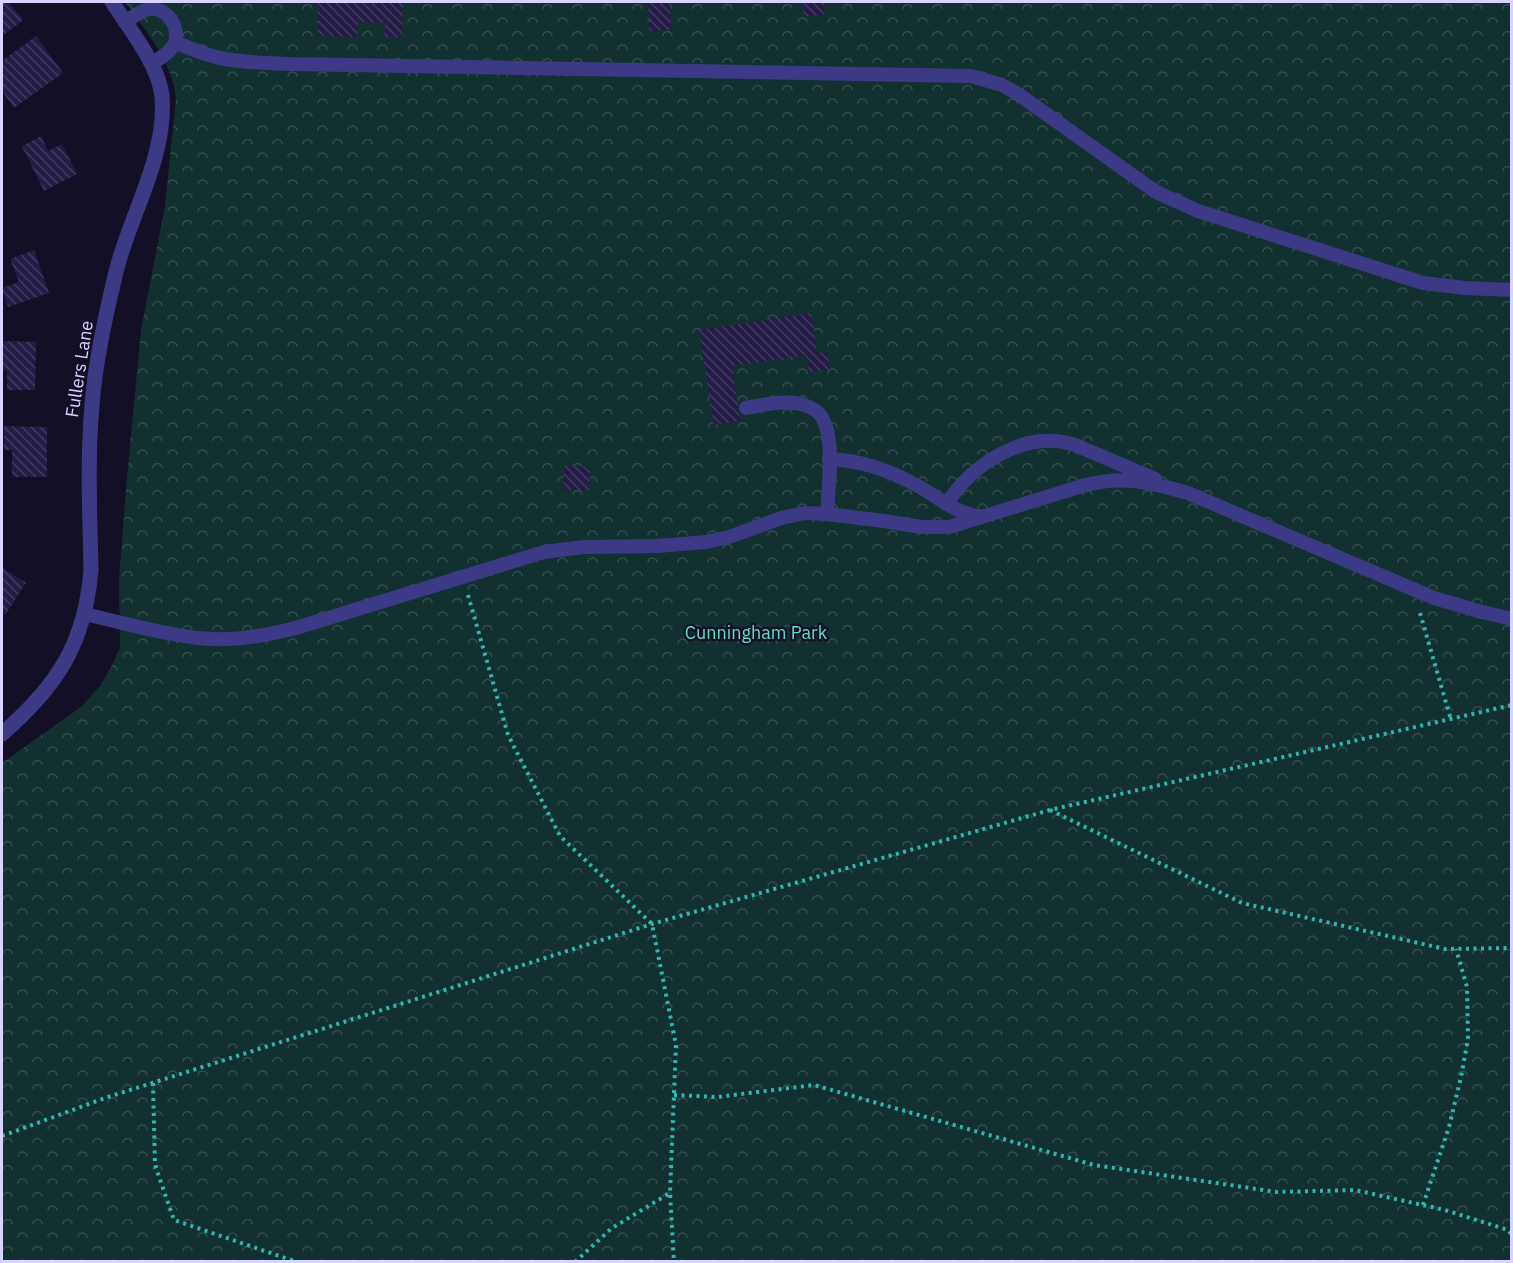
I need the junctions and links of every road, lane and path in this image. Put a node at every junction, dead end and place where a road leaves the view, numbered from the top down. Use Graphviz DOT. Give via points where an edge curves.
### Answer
graph roads {
  1 [pos="112,2"];
  2 [pos="156,6"];
  3 [pos="125,22"];
  4 [pos="175,42"];
  5 [pos="152,64"];
  6 [pos="1512,290"];
  7 [pos="746,408"];
  8 [pos="830,459"];
  9 [pos="1188,493"];
  10 [pos="947,504"];
  11 [pos="827,513"];
  12 [pos="983,517"];
  13 [pos="463,577"];
  14 [pos="1413,590"];
  15 [pos="84,614"];
  16 [pos="1512,619"];
  17 [pos="1512,705"];
  18 [pos="1451,720"];
  19 [pos="2,734"];
  20 [pos="1050,810"];
  21 [pos="651,924"];
  22 [pos="1512,948"];
  23 [pos="1456,949"];
  24 [pos="153,1083"];
  25 [pos="674,1095"];
  26 [pos="2,1136"];
  27 [pos="670,1193"];
  28 [pos="1423,1205"];
  29 [pos="1512,1235"];
  30 [pos="297,1262"];
  31 [pos="575,1262"];
  32 [pos="674,1262"];
  1 -- 3 [label="street, Fullers Lane"];
  2 -- 3 [label="lane"];
  2 -- 4 [label="lane" via="175,26"];
  3 -- 5 [label="street, Fullers Lane"];
  4 -- 5 [label="lane"];
  4 -- 6 [label="lane" via="240,62 971,76 1018,94 1156,192 1198,211 1423,283"];
  5 -- 15 [label="street, Fullers Lane" via="162,95 162,129 115,275 99,352 89,461 91,570"];
  7 -- 8 [label="lane" via="781,402 815,410 825,423"];
  8 -- 10 [label="lane" via="886,471"];
  8 -- 11 [label="lane"];
  9 -- 10 [label="lane" via="1067,442 1048,441 1013,449 982,465"];
  9 -- 12 [label="lane" via="1145,482 1105,481"];
  9 -- 14 [label="lane"];
  10 -- 12 [label="lane"];
  11 -- 12 [label="lane" via="931,528"];
  11 -- 13 [label="lane" via="794,515 706,542 544,552"];
  13 -- 15 [label="lane" via="299,627 247,638 198,638"];
  13 -- 21 [label="path" via="508,735 560,836"];
  14 -- 16 [label="lane"];
  14 -- 18 [label="path"];
  15 -- 19 [label="street, Fullers Lane" via="72,650 53,680"];
  17 -- 18 [label="path"];
  18 -- 20 [label="path"];
  20 -- 21 [label="path"];
  20 -- 23 [label="path" via="1242,903 1446,950"];
  21 -- 24 [label="path"];
  21 -- 25 [label="path" via="676,1045"];
  22 -- 23 [label="path"];
  23 -- 28 [label="path" via="1467,987 1468,1039 1449,1127"];
  24 -- 26 [label="path"];
  24 -- 30 [label="path" via="155,1165 174,1220"];
  25 -- 27 [label="path"];
  25 -- 28 [label="path" via="717,1097 814,1085 1094,1165 1277,1192 1355,1190"];
  27 -- 31 [label="path" via="612,1228"];
  27 -- 32 [label="path"];
  28 -- 29 [label="path" via="1508,1230"];
}
